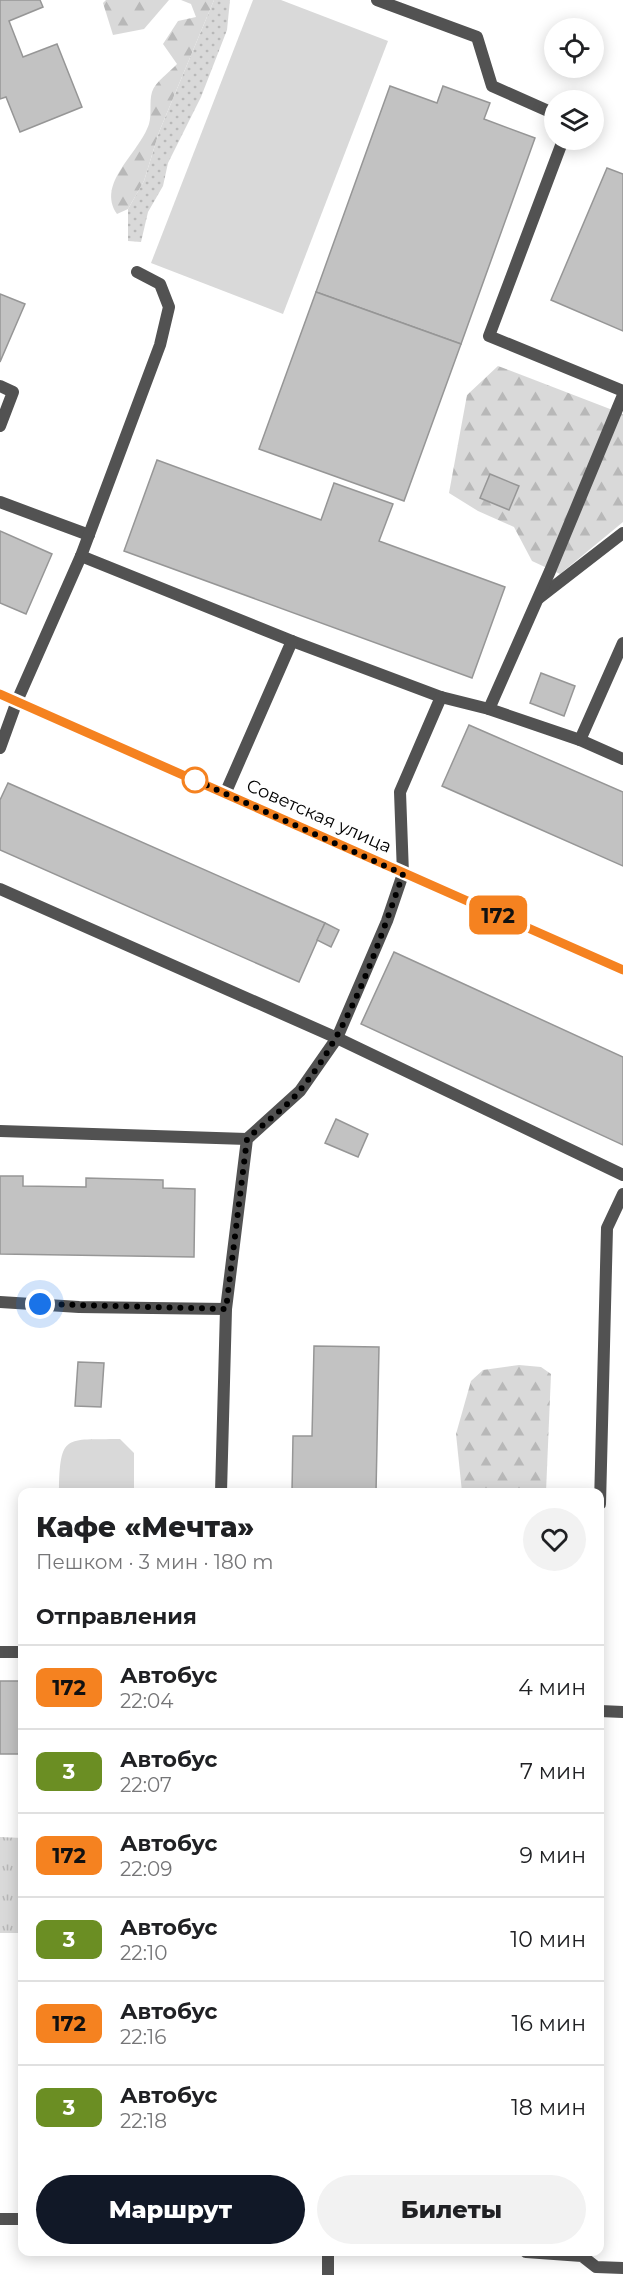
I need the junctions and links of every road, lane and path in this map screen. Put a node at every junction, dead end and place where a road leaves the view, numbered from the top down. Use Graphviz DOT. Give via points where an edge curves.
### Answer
graph roads {
  1 [pos="377,0"];
  2 [pos="544,109"];
  3 [pos="559,150"];
  4 [pos="137,272"];
  5 [pos="0,386"];
  6 [pos="623,393"];
  7 [pos="0,426"];
  8 [pos="0,502"];
  9 [pos="623,533"];
  10 [pos="89,535"];
  11 [pos="81,556"];
  12 [pos="538,598"];
  13 [pos="292,641"];
  14 [pos="623,643"];
  15 [pos="0,694"];
  16 [pos="441,697"];
  17 [pos="17,702"];
  18 [pos="489,709"];
  19 [pos="580,740"];
  20 [pos="0,748"];
  21 [pos="623,759"];
  22 [pos="225,794"];
  23 [pos="403,874"];
  24 [pos="0,889"];
  25 [pos="623,970"];
  26 [pos="337,1038"];
  27 [pos="0,1131"];
  28 [pos="247,1139"];
  29 [pos="623,1175"];
  30 [pos="623,1194"];
  31 [pos="0,1302"];
  32 [pos="226,1309"];
  33 [pos="221,1488"];
  34 [pos="600,1488"];
  35 [pos="0,1652"];
  36 [pos="18,1652"];
  37 [pos="604,1711"];
  38 [pos="623,1712"];
  39 [pos="0,2219"];
  40 [pos="18,2219"];
  41 [pos="328,2256"];
  42 [pos="584,2256"];
  43 [pos="623,2268"];
  44 [pos="596,2271"];
  45 [pos="328,2275"];
  1 -- 2 [label="lane" via="477,37 492,86"];
  3 -- 6 [label="lane" via="489,336"];
  4 -- 10 [label="lane" via="160,284 169,307 160,345"];
  5 -- 7 [label="lane" via="13,392"];
  6 -- 12 [label="lane"];
  8 -- 10 [label="lane"];
  9 -- 12 [label="lane"];
  10 -- 11 [label="lane"];
  11 -- 13 [label="lane"];
  11 -- 17 [label="lane"];
  12 -- 18 [label="lane"];
  13 -- 16 [label="lane"];
  13 -- 22 [label="lane"];
  14 -- 19 [label="lane"];
  15 -- 17 [label="street, Советская улица"];
  16 -- 18 [label="lane"];
  16 -- 23 [label="lane" via="400,792"];
  17 -- 20 [label="lane"];
  17 -- 22 [label="street, Советская улица"];
  18 -- 19 [label="lane"];
  19 -- 21 [label="lane"];
  22 -- 23 [label="street, Советская улица"];
  23 -- 25 [label="street, Советская улица"];
  23 -- 26 [label="lane"];
  24 -- 26 [label="lane"];
  26 -- 28 [label="lane" via="300,1091"];
  26 -- 29 [label="lane"];
  27 -- 28 [label="lane"];
  28 -- 32 [label="lane"];
  30 -- 34 [label="lane" via="607,1228"];
  31 -- 32 [label="lane"];
  32 -- 33 [label="lane"];
  35 -- 36 [label="lane"];
  37 -- 38 [label="lane"];
  39 -- 40 [label="lane"];
  41 -- 45 [label="lane"];
  42 -- 44 [label="lane"];
  43 -- 44 [label="lane"];
}
